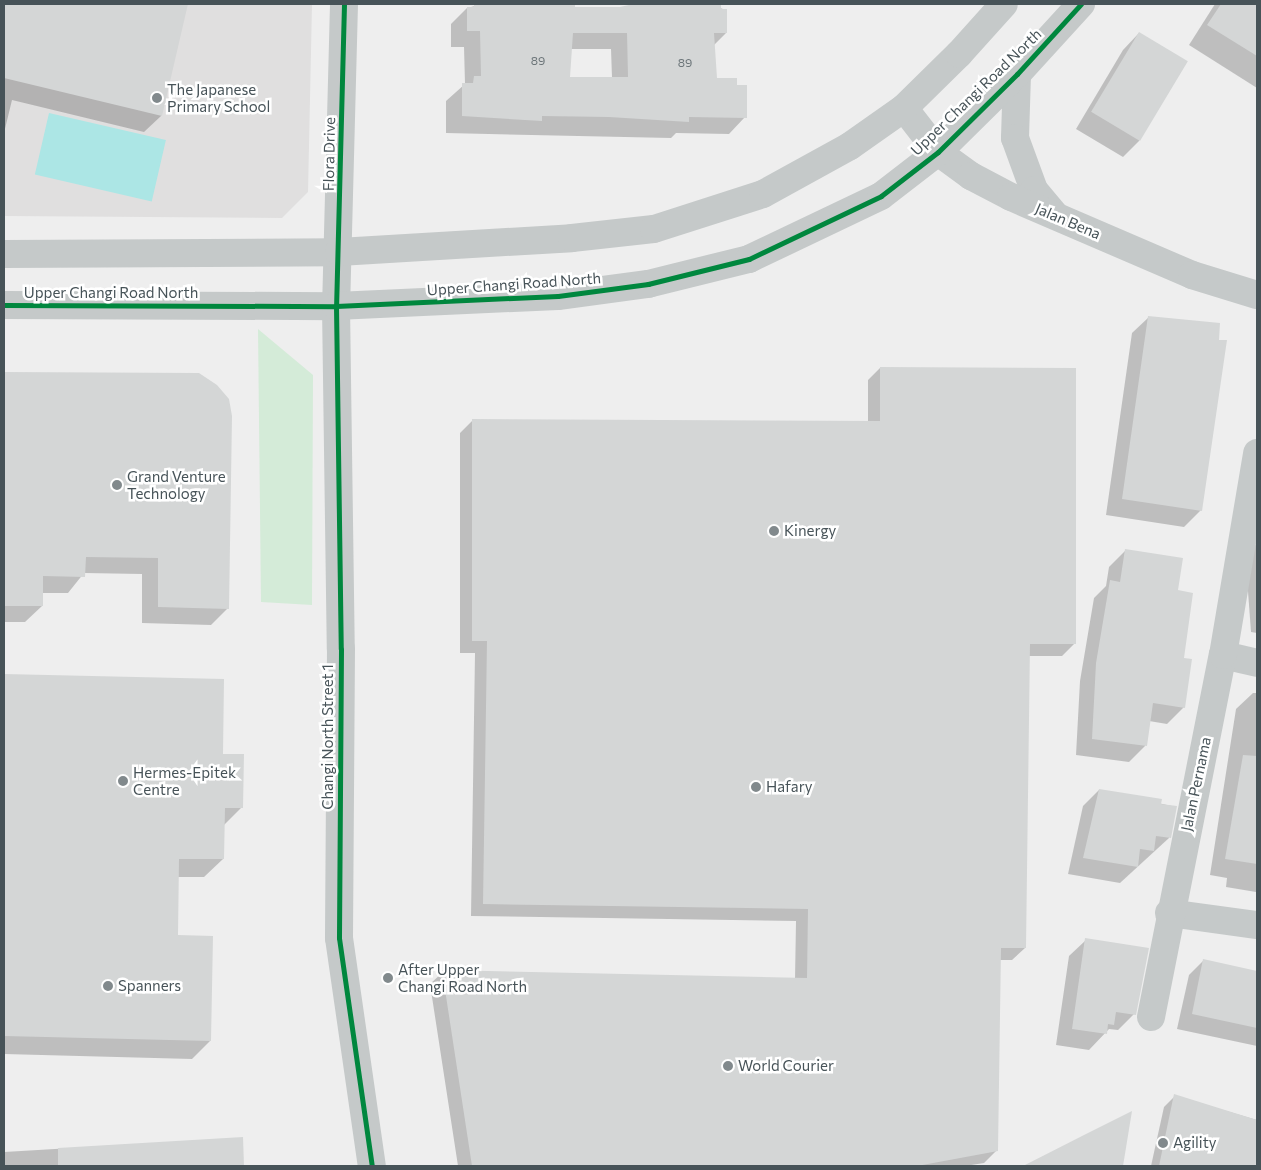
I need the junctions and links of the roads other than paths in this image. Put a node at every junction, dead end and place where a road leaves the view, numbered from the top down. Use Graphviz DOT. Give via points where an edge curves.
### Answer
graph roads {
  1 [pos="344,4"];
  2 [pos="1004,4"];
  3 [pos="1081,4"];
  4 [pos="1017,74"];
  5 [pos="904,108"];
  6 [pos="938,152"];
  7 [pos="1055,216"];
  8 [pos="339,252"];
  9 [pos="4,254"];
  10 [pos="1257,295"];
  11 [pos="4,305"];
  12 [pos="336,306"];
  13 [pos="1257,453"];
  14 [pos="1223,655"];
  15 [pos="1257,663"];
  16 [pos="1170,913"];
  17 [pos="1257,925"];
  18 [pos="1151,1017"];
  19 [pos="372,1166"];
  1 -- 8 [label="street, Flora Drive"];
  2 -- 5 [label="street"];
  3 -- 4 [label="street, Upper Changi Road North"];
  4 -- 6 [label="street, Upper Changi Road North"];
  4 -- 7 [label="street" via="1015,138 1034,190"];
  5 -- 6 [label="street, Jalan Bena"];
  5 -- 8 [label="street" via="850,146 763,194 654,229 572,238"];
  6 -- 7 [label="street, Jalan Bena" via="971,176"];
  6 -- 12 [label="street, Upper Changi Road North" via="881,196 749,259 648,284 558,296"];
  7 -- 10 [label="street, Jalan Bena" via="1192,275"];
  8 -- 9 [label="street"];
  8 -- 12 [label="street, Flora Drive"];
  11 -- 12 [label="street, Upper Changi Road North"];
  12 -- 19 [label="street, Changi North Street 1" via="341,649 339,938"];
  13 -- 14 [label="street, Jalan Pernama"];
  14 -- 15 [label="street"];
  14 -- 16 [label="street, Jalan Pernama"];
  16 -- 17 [label="street"];
  16 -- 18 [label="street, Jalan Pernama"];
}
